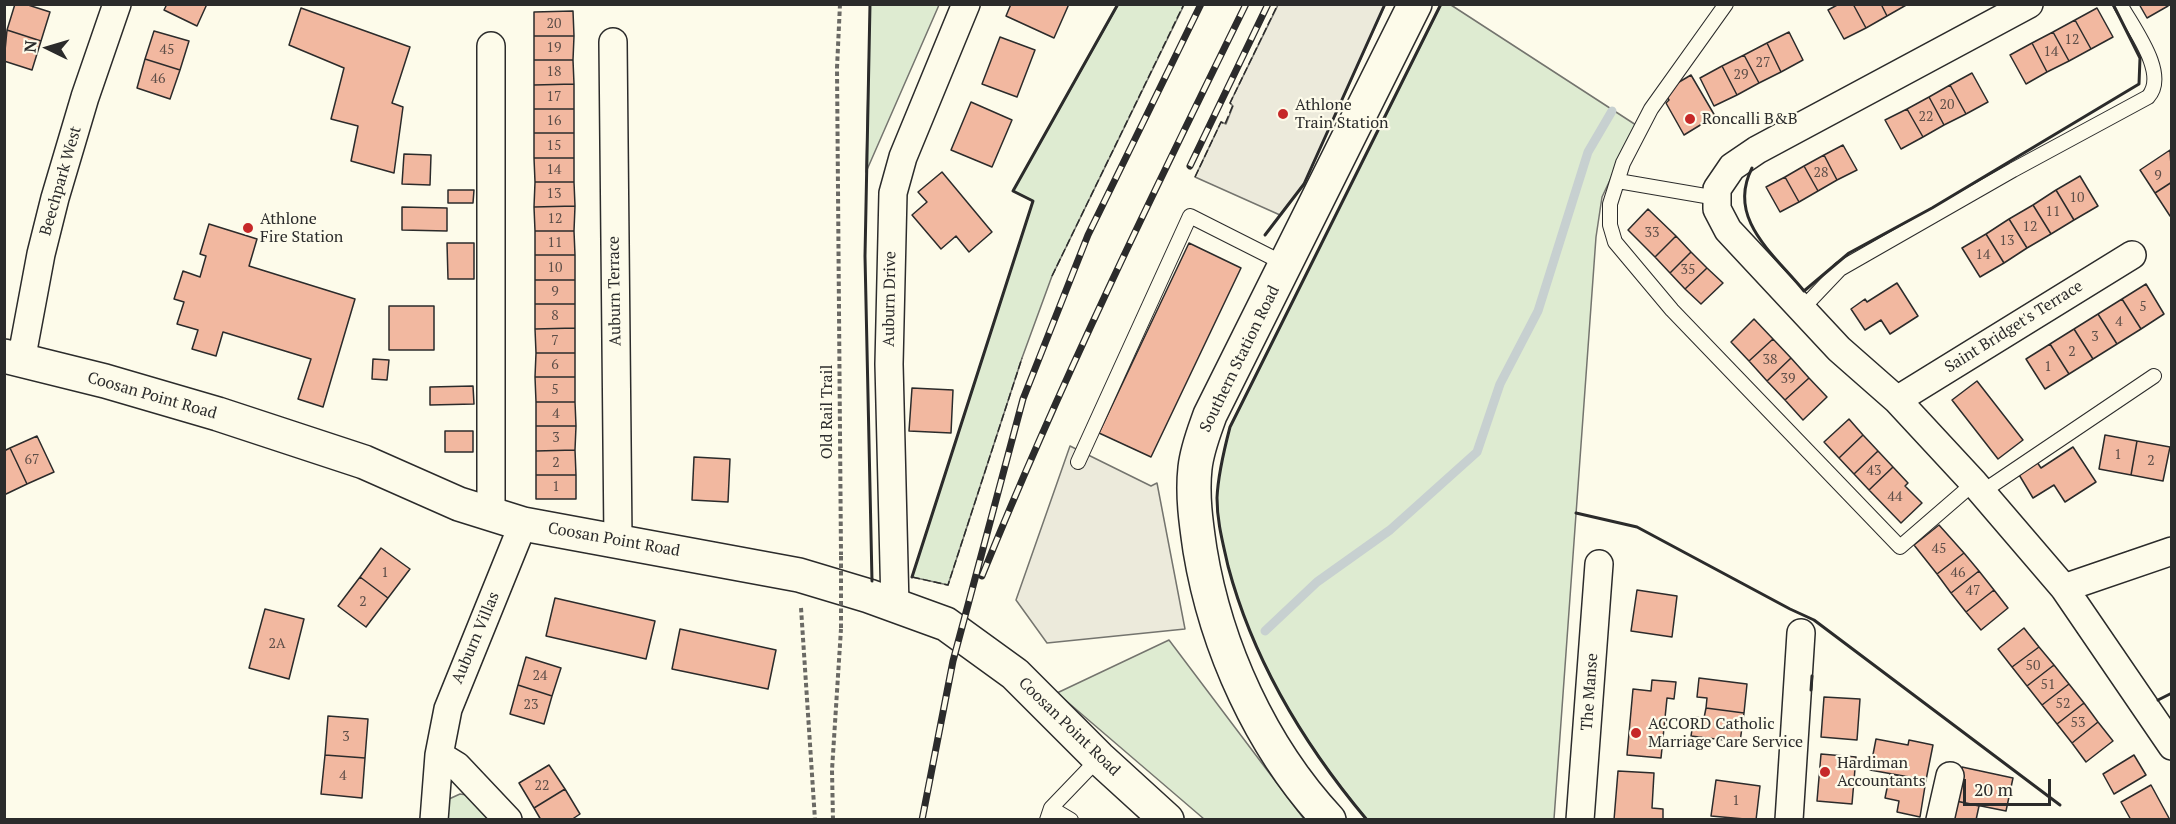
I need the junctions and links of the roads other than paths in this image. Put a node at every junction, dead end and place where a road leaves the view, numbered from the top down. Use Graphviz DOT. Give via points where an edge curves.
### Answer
graph roads {
  1 [pos="117,4"];
  2 [pos="966,4"];
  3 [pos="1415,4"];
  4 [pos="1726,4"];
  5 [pos="2029,4"];
  6 [pos="2120,4"];
  7 [pos="613,42"];
  8 [pos="491,46"];
  9 [pos="1618,181"];
  10 [pos="1717,198"];
  11 [pos="2132,255"];
  12 [pos="1285,264"];
  13 [pos="1801,310"];
  14 [pos="13,359"];
  15 [pos="2154,376"];
  16 [pos="1897,400"];
  17 [pos="1078,462"];
  18 [pos="1978,487"];
  19 [pos="491,515"];
  20 [pos="523,524"];
  21 [pos="618,540"];
  22 [pos="2172,551"];
  23 [pos="1599,564"];
  24 [pos="2064,588"];
  25 [pos="895,606"];
  26 [pos="1801,633"];
  27 [pos="2172,746"];
  28 [pos="438,755"];
  29 [pos="1099,758"];
  30 [pos="1950,776"];
  31 [pos="1049,814"];
  32 [pos="434,819"];
  33 [pos="508,819"];
  34 [pos="1071,819"];
  35 [pos="1167,819"];
  36 [pos="1329,819"];
  37 [pos="1580,819"];
  38 [pos="1789,819"];
  39 [pos="1940,819"];
  1 -- 14 [label="street, Beechpark West" via="55,198"];
  2 -- 25 [label="street, Auburn Drive" via="903,157 893,193 889,364"];
  3 -- 12 [label="street, Southern Station Road"];
  4 -- 9 [label="lane" via="1651,109"];
  5 -- 10 [label="street" via="1757,150 1722,179"];
  6 -- 13 [label="lane" via="2156,76 2154,90 2148,97 1840,269"];
  7 -- 21 [label="street, Auburn Terrace"];
  8 -- 19 [label="street"];
  9 -- 10 [label="lane"];
  9 -- 18 [label="lane" via="1610,210 1615,242 1672,310 1900,547"];
  10 -- 13 [label="street" via="1717,209 1728,230"];
  11 -- 16 [label="street, Saint Bridget's Terrace"];
  12 -- 17 [label="lane" via="1190,216"];
  12 -- 36 [label="street, Southern Station Road" via="1210,415 1199,445 1194,492 1206,584 1234,672 1290,769"];
  13 -- 16 [label="street" via="1839,350"];
  14 -- 19 [label="street, Coosan Point Road" via="173,401 364,462"];
  15 -- 18 [label="lane"];
  16 -- 18 [label="street"];
  18 -- 24 [label="street"];
  19 -- 20 [label="street, Coosan Point Road"];
  20 -- 21 [label="street, Coosan Point Road"];
  20 -- 28 [label="street, Auburn Villas" via="455,687"];
  21 -- 25 [label="street, Coosan Point Road" via="799,575"];
  22 -- 24 [label="street"];
  23 -- 37 [label="street, The Manse"];
  24 -- 27 [label="street"];
  25 -- 29 [label="street, Coosan Point Road" via="951,626 1015,674"];
  26 -- 38 [label="street"];
  28 -- 32 [label="street, Auburn Villas"];
  28 -- 33 [label="street" via="457,766"];
  29 -- 31 [label="lane"];
  29 -- 35 [label="street, Coosan Point Road"];
  30 -- 39 [label="street"];
  31 -- 34 [label="lane"];
}
